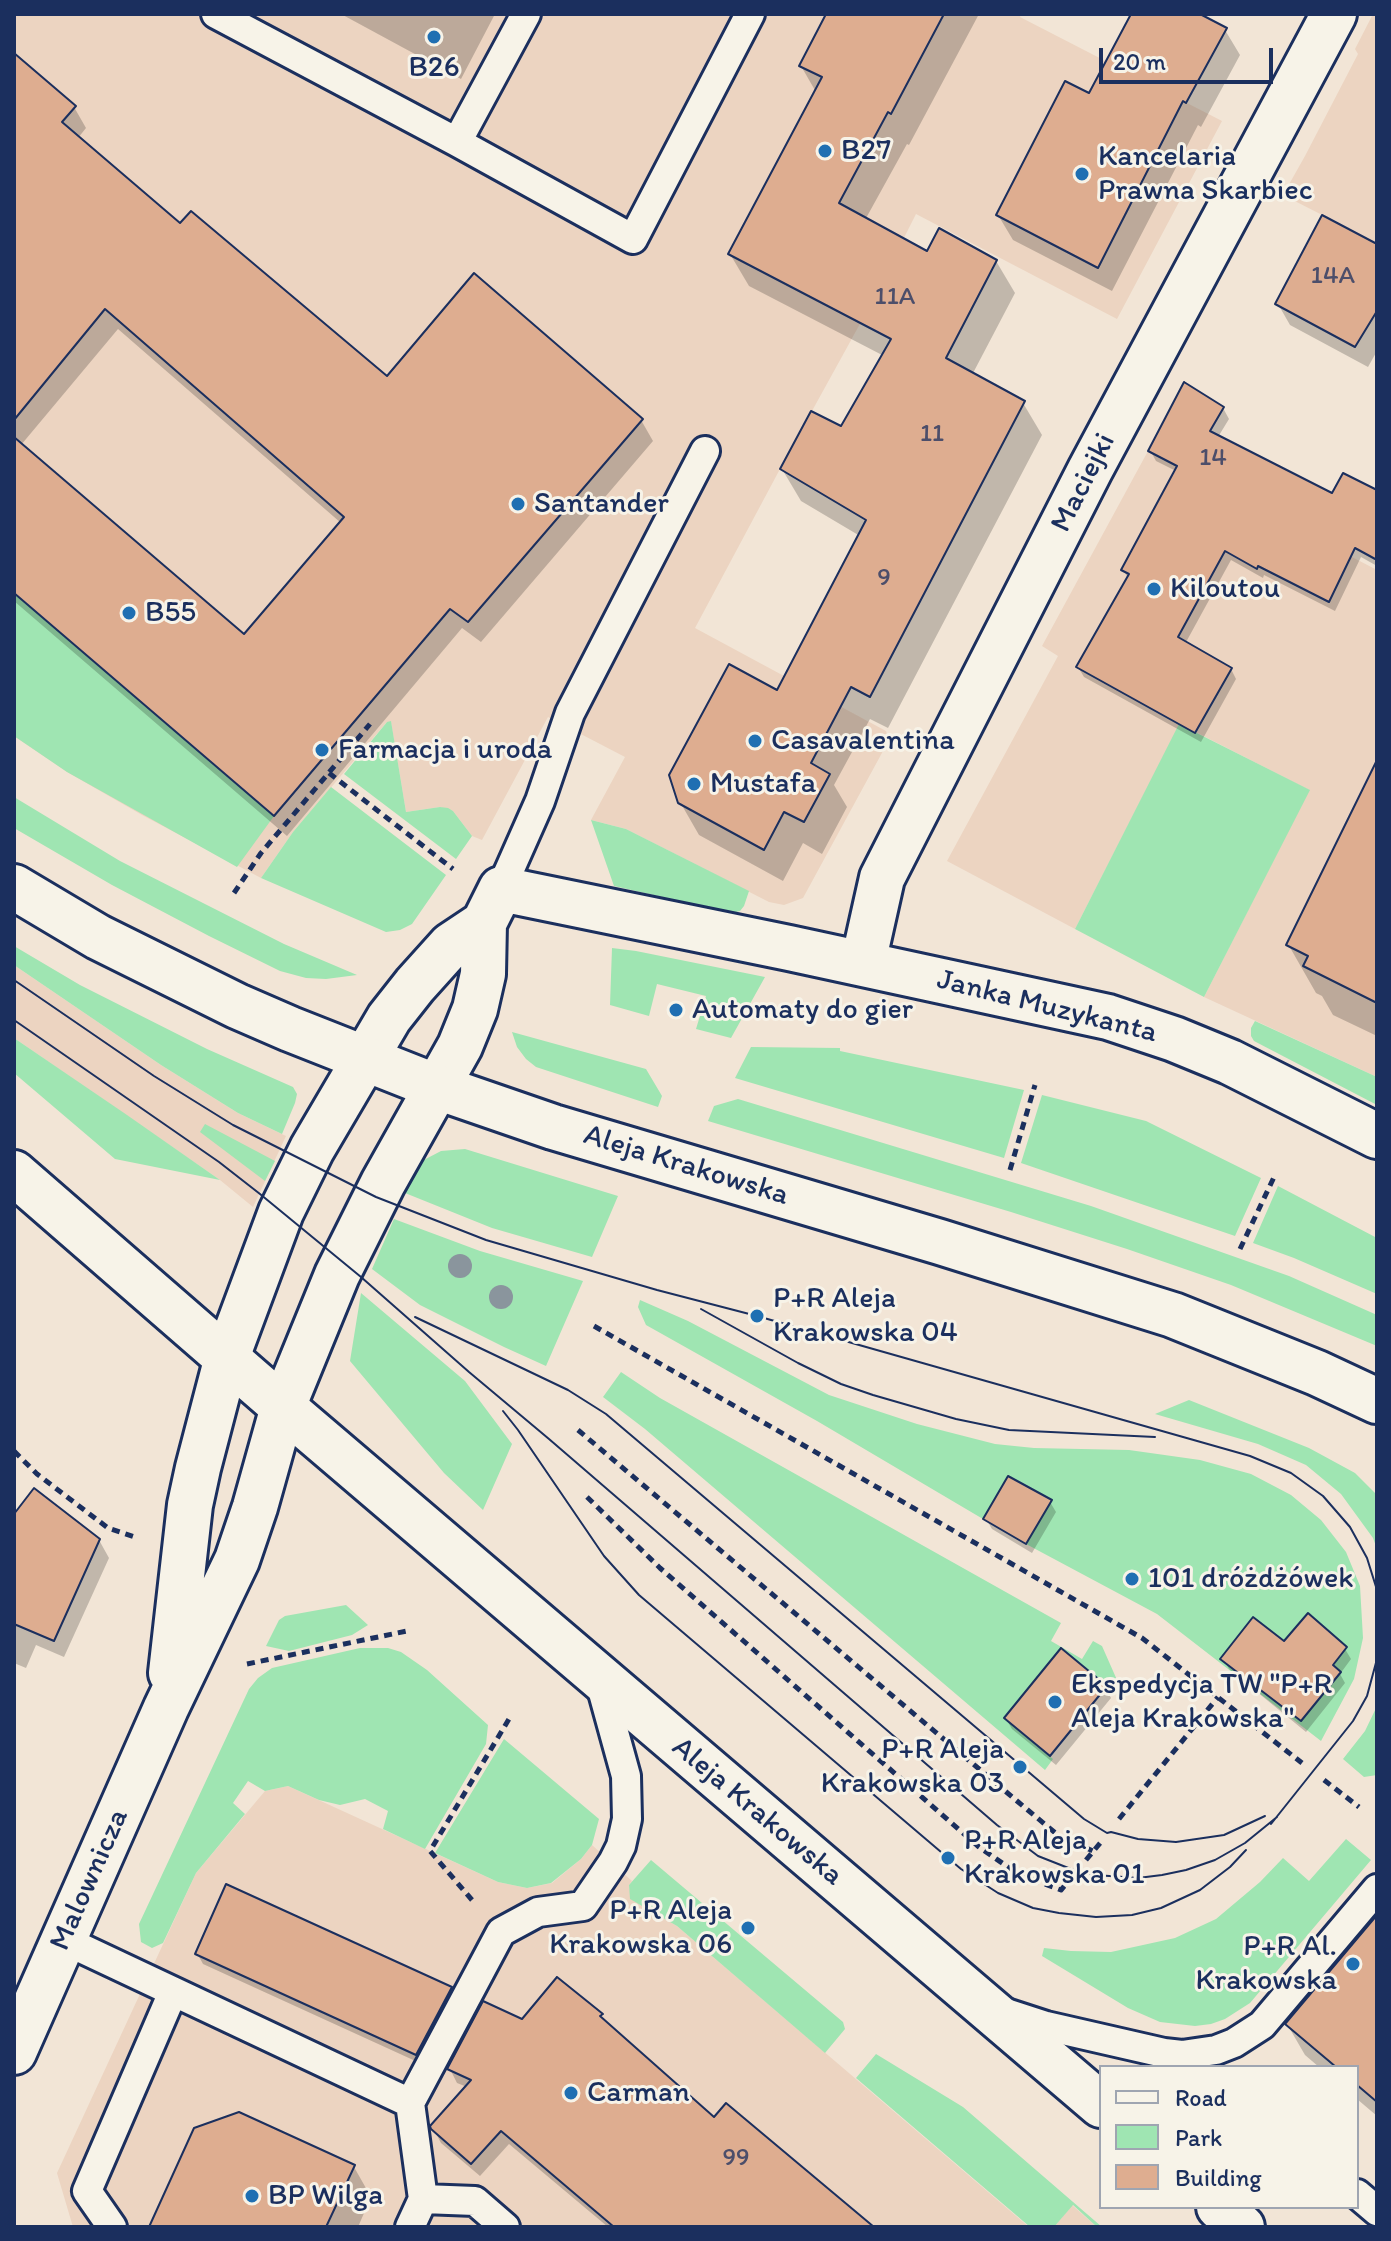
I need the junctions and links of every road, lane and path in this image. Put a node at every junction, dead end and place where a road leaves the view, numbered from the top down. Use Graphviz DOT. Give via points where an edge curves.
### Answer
graph roads {
  1 [pos="526,14"];
  2 [pos="750,14"];
  3 [pos="1334,14"];
  4 [pos="220,15"];
  5 [pos="457,142"];
  6 [pos="705,451"];
  7 [pos="370,724"];
  8 [pos="329,773"];
  9 [pos="457,872"];
  10 [pos="14,887"];
  11 [pos="234,893"];
  12 [pos="492,906"];
  13 [pos="863,963"];
  14 [pos="364,1058"];
  15 [pos="1035,1085"];
  16 [pos="437,1087"];
  17 [pos="1377,1136"];
  18 [pos="1010,1170"];
  19 [pos="14,1173"];
  20 [pos="1275,1175"];
  21 [pos="1240,1249"];
  22 [pos="594,1326"];
  23 [pos="227,1357"];
  24 [pos="1377,1401"];
  25 [pos="283,1407"];
  26 [pos="578,1430"];
  27 [pos="14,1451"];
  28 [pos="587,1497"];
  29 [pos="143,1540"];
  30 [pos="407,1631"];
  31 [pos="247,1664"];
  32 [pos="598,1676"];
  33 [pos="1218,1697"];
  34 [pos="166,1708"];
  35 [pos="509,1719"];
  36 [pos="1302,1763"];
  37 [pos="1324,1780"];
  38 [pos="1359,1807"];
  39 [pos="1119,1819"];
  40 [pos="1101,1842"];
  41 [pos="1093,1851"];
  42 [pos="1086,1860"];
  43 [pos="1067,1883"];
  44 [pos="1377,1889"];
  45 [pos="501,1932"];
  46 [pos="64,1940"];
  47 [pos="173,1992"];
  48 [pos="980,2001"];
  49 [pos="14,2052"];
  50 [pos="1164,2053"];
  51 [pos="1193,2065"];
  52 [pos="410,2103"];
  53 [pos="1099,2103"];
  54 [pos="1359,2196"];
  55 [pos="423,2199"];
  56 [pos="1221,2209"];
  57 [pos="1377,2211"];
  58 [pos="112,2227"];
  59 [pos="410,2227"];
  60 [pos="505,2227"];
  61 [pos="1242,2227"];
  1 -- 5 [label="lane"];
  2 -- 5 [label="lane" via="633,239"];
  3 -- 13 [label="street, Maciejki" via="1090,470 882,878"];
  4 -- 5 [label="lane"];
  6 -- 12 [label="lane" via="570,713 540,801"];
  7 -- 8 [label="path"];
  8 -- 9 [label="path"];
  8 -- 11 [label="path"];
  10 -- 14 [label="street, Aleja Krakowska" via="98,937 237,1006"];
  12 -- 13 [label="street, Janka Muzykanta"];
  12 -- 14 [label="street" via="428,970"];
  12 -- 16 [label="street" via="475,1009"];
  13 -- 17 [label="street, Janka Muzykanta" via="1108,1017 1174,1039"];
  14 -- 16 [label="street, Aleja Krakowska"];
  14 -- 23 [label="street, Malownicza" via="298,1174"];
  15 -- 18 [label="path"];
  16 -- 24 [label="street, Aleja Krakowska" via="1173,1315"];
  16 -- 25 [label="street, Malownicza" via="337,1275"];
  19 -- 23 [label="street, Aleja Krakowska"];
  20 -- 21 [label="path"];
  22 -- 33 [label="path" via="1142,1638"];
  23 -- 25 [label="street, Aleja Krakowska"];
  23 -- 34 [label="street, Malownicza" via="192,1496"];
  25 -- 32 [label="street, Aleja Krakowska"];
  25 -- 34 [label="street, Malownicza" via="244,1542"];
  26 -- 41 [label="path" via="1059,1836"];
  27 -- 29 [label="path" via="108,1528"];
  28 -- 43 [label="path" via="660,1568 979,1847 1018,1874 1061,1890"];
  30 -- 31 [label="path"];
  32 -- 45 [label="lane" via="626,1776 627,1819 621,1846 583,1906 538,1912"];
  32 -- 48 [label="street, Aleja Krakowska"];
  33 -- 36 [label="path"];
  33 -- 39 [label="path"];
  34 -- 46 [label="street, Malownicza"];
  35 -- 45 [label="path" via="430,1851"];
  37 -- 38 [label="path"];
  40 -- 41 [label="path"];
  41 -- 42 [label="path"];
  44 -- 50 [label="lane" via="1256,2030 1216,2050"];
  45 -- 52 [label="lane"];
  46 -- 47 [label="lane"];
  46 -- 49 [label="street, Malownicza"];
  47 -- 52 [label="lane"];
  47 -- 58 [label="lane" via="87,2191"];
  48 -- 50 [label="lane" via="1023,2020"];
  48 -- 53 [label="street, Aleja Krakowska"];
  50 -- 51 [label="lane"];
  52 -- 55 [label="lane"];
  54 -- 57 [label="lane"];
  55 -- 59 [label="lane"];
  55 -- 60 [label="lane" via="475,2201"];
  56 -- 61 [label="street"];
}
